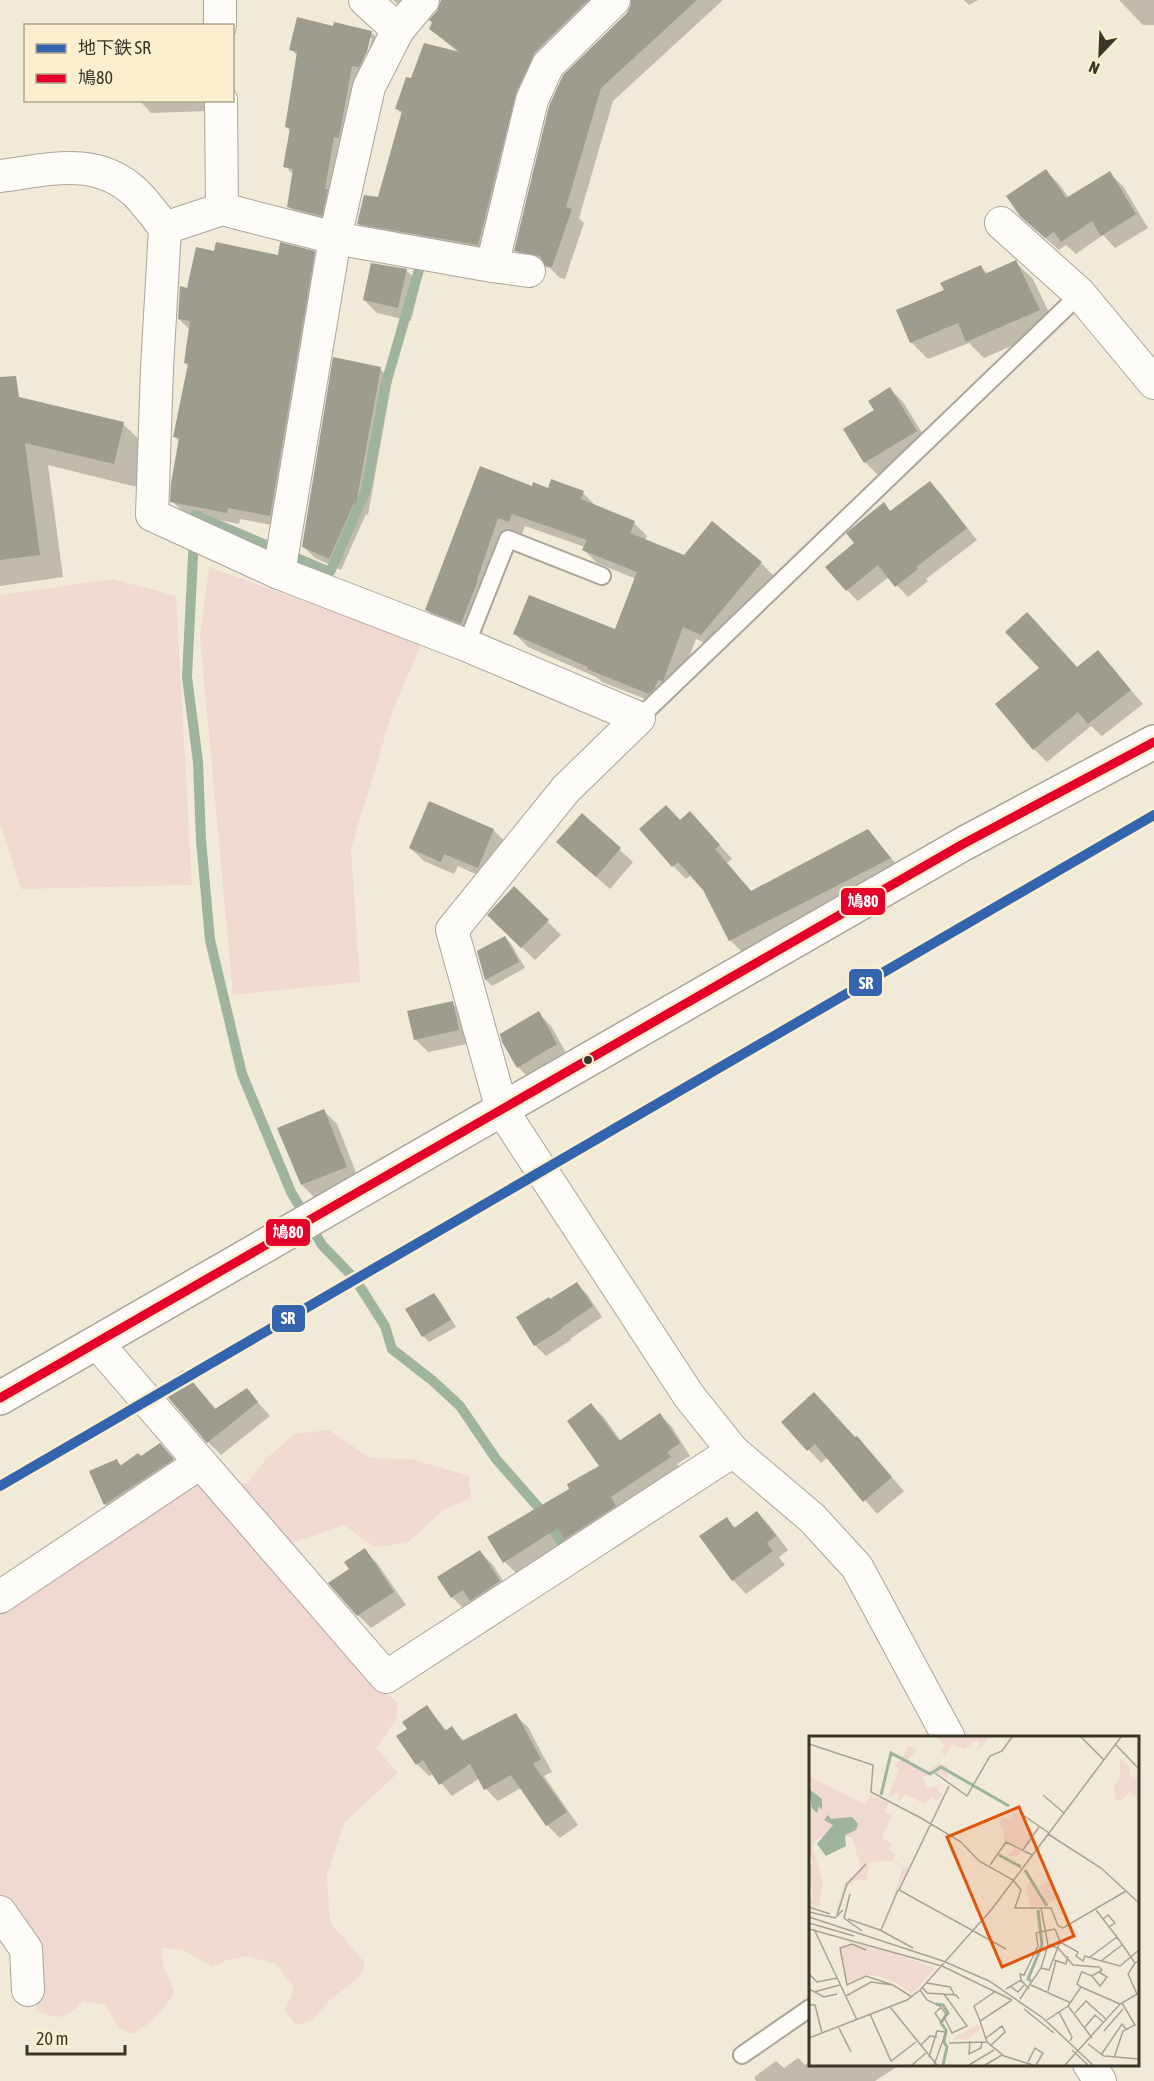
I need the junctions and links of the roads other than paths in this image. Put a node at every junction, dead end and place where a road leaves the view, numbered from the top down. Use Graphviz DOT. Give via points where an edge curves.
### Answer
graph roads {
  1 [pos="220,0"];
  2 [pos="364,0"];
  3 [pos="423,0"];
  4 [pos="615,0"];
  5 [pos="220,24"];
  6 [pos="398,30"];
  7 [pos="221,102"];
  8 [pos="0,176"];
  9 [pos="222,209"];
  10 [pos="1001,223"];
  11 [pos="165,228"];
  12 [pos="335,237"];
  13 [pos="492,266"];
  14 [pos="529,271"];
  15 [pos="1080,294"];
  16 [pos="1154,383"];
  17 [pos="279,573"];
  18 [pos="602,576"];
  19 [pos="466,645"];
  20 [pos="639,718"];
  21 [pos="1154,742"];
  22 [pos="502,1110"];
  23 [pos="97,1343"];
  24 [pos="0,1398"];
  25 [pos="733,1450"];
  26 [pos="200,1463"];
  27 [pos="0,1597"];
  28 [pos="948,1736"];
  29 [pos="0,1912"];
  30 [pos="28,1990"];
  31 [pos="809,2009"];
  32 [pos="742,2055"];
  33 [pos="1090,2066"];
  34 [pos="1100,2081"];
  1 -- 5 [label="street"];
  2 -- 6 [label="street"];
  3 -- 6 [label="street"];
  4 -- 13 [label="street" via="548,65 532,100"];
  6 -- 12 [label="street" via="369,87"];
  7 -- 9 [label="street"];
  8 -- 11 [label="street" via="78,166 106,172 135,192"];
  9 -- 11 [label="street"];
  9 -- 12 [label="street"];
  10 -- 15 [label="street"];
  11 -- 17 [label="street" via="152,515"];
  12 -- 13 [label="street"];
  12 -- 17 [label="street"];
  13 -- 14 [label="street"];
  15 -- 16 [label="street"];
  15 -- 20 [label="lane"];
  17 -- 19 [label="street"];
  18 -- 19 [label="lane" via="508,539"];
  19 -- 20 [label="street"];
  20 -- 22 [label="street" via="566,789 452,930"];
  21 -- 22 [label="main road" via="963,843"];
  22 -- 23 [label="main road"];
  22 -- 25 [label="street" via="689,1396"];
  23 -- 24 [label="main road"];
  23 -- 26 [label="street"];
  25 -- 26 [label="street" via="386,1677"];
  25 -- 28 [label="street" via="812,1518 857,1567"];
  26 -- 27 [label="street"];
  29 -- 30 [label="street" via="26,1949"];
  31 -- 32 [label="lane"];
  33 -- 34 [label="street"];
}
